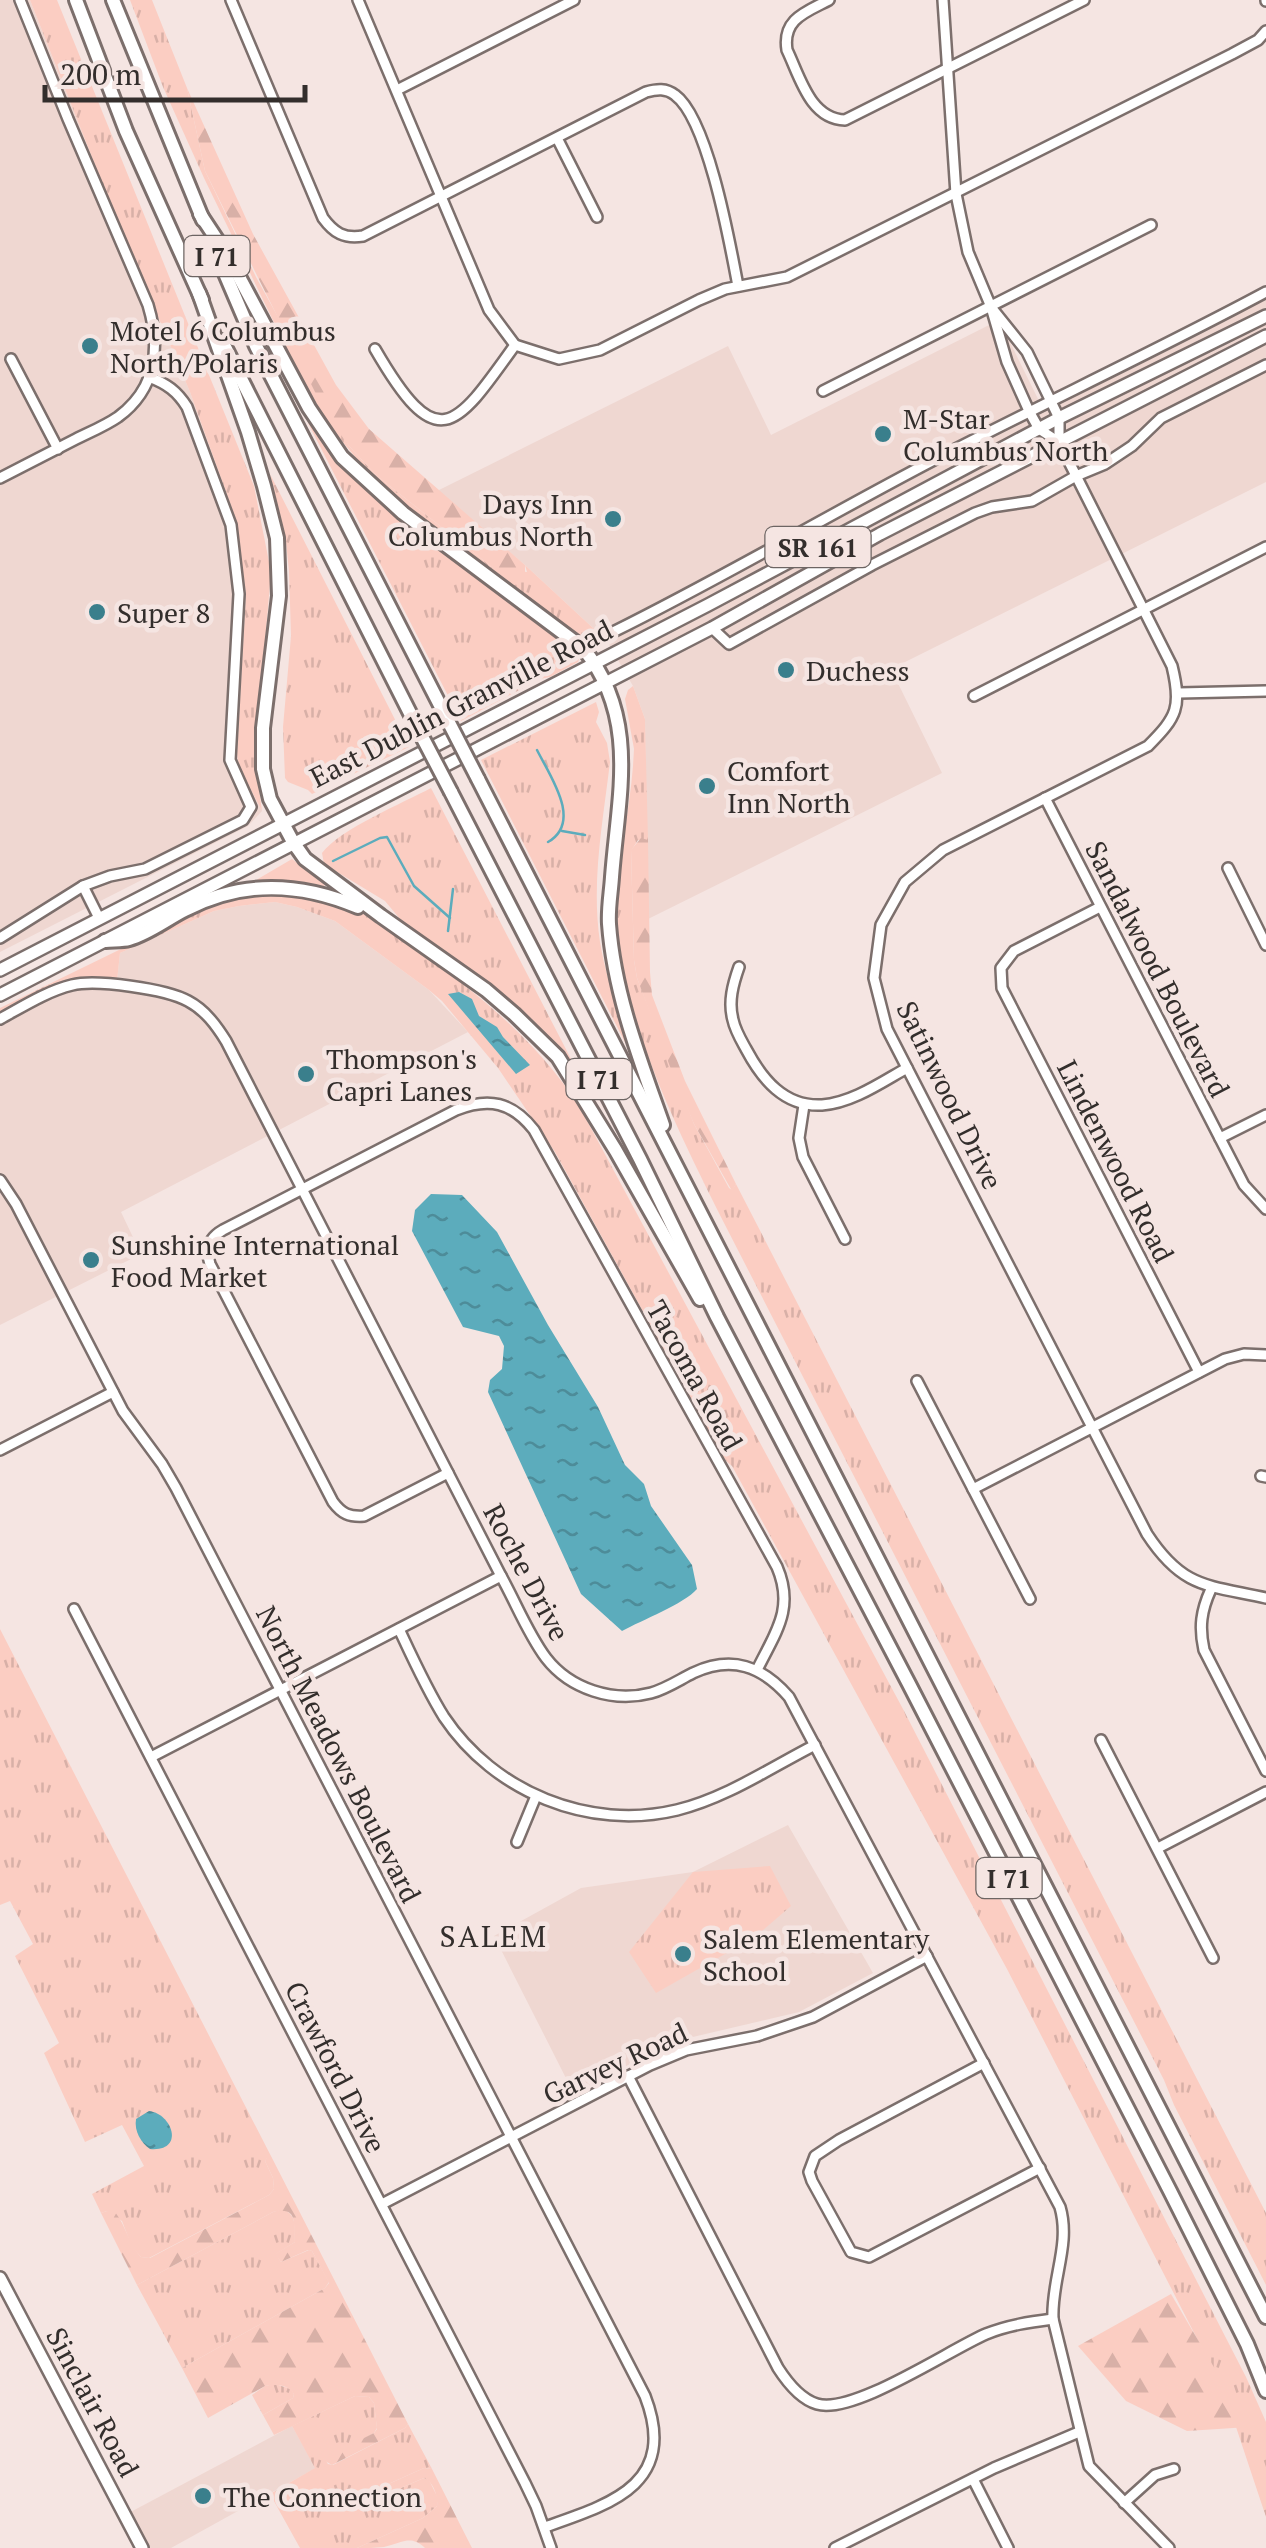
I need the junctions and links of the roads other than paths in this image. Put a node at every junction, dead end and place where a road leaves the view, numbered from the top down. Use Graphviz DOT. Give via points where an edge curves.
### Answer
graph roads {
  1 [pos="20,0"];
  2 [pos="76,0"];
  3 [pos="113,0"];
  4 [pos="231,0"];
  5 [pos="358,0"];
  6 [pos="574,0"];
  7 [pos="829,0"];
  8 [pos="943,0"];
  9 [pos="1084,0"];
  10 [pos="1266,31"];
  11 [pos="947,69"];
  12 [pos="396,90"];
  13 [pos="557,138"];
  14 [pos="956,194"];
  15 [pos="441,196"];
  16 [pos="200,214"];
  17 [pos="597,217"];
  18 [pos="1151,225"];
  19 [pos="738,286"];
  20 [pos="1266,292"];
  21 [pos="199,293"];
  22 [pos="990,307"];
  23 [pos="1266,316"];
  24 [pos="1266,336"];
  25 [pos="515,345"];
  26 [pos="375,349"];
  27 [pos="10,359"];
  28 [pos="1266,364"];
  29 [pos="149,377"];
  30 [pos="823,391"];
  31 [pos="1050,400"];
  32 [pos="1029,411"];
  33 [pos="1059,418"];
  34 [pos="1040,428"];
  35 [pos="1059,442"];
  36 [pos="58,449"];
  37 [pos="1076,476"];
  38 [pos="0,478"];
  39 [pos="836,515"];
  40 [pos="846,532"];
  41 [pos="1266,547"];
  42 [pos="1143,608"];
  43 [pos="712,628"];
  44 [pos="615,631"];
  45 [pos="596,663"];
  46 [pos="606,681"];
  47 [pos="1266,691"];
  48 [pos="1179,693"];
  49 [pos="974,696"];
  50 [pos="1045,798"];
  51 [pos="282,823"];
  52 [pos="293,842"];
  53 [pos="1228,868"];
  54 [pos="83,886"];
  55 [pos="1100,906"];
  56 [pos="380,916"];
  57 [pos="99,918"];
  58 [pos="0,938"];
  59 [pos="105,941"];
  60 [pos="1266,945"];
  61 [pos="738,967"];
  62 [pos="0,970"];
  63 [pos="0,995"];
  64 [pos="0,1019"];
  65 [pos="907,1068"];
  66 [pos="804,1105"];
  67 [pos="1266,1115"];
  68 [pos="1220,1138"];
  69 [pos="679,1170"];
  70 [pos="0,1180"];
  71 [pos="302,1190"];
  72 [pos="1266,1209"];
  73 [pos="844,1240"];
  74 [pos="1266,1356"];
  75 [pos="744,1369"];
  76 [pos="1199,1372"];
  77 [pos="917,1381"];
  78 [pos="112,1392"];
  79 [pos="1092,1427"];
  80 [pos="0,1450"];
  81 [pos="448,1472"];
  82 [pos="973,1489"];
  83 [pos="502,1576"];
  84 [pos="1211,1588"];
  85 [pos="1266,1598"];
  86 [pos="1030,1599"];
  87 [pos="74,1609"];
  88 [pos="399,1629"];
  89 [pos="757,1670"];
  90 [pos="281,1690"];
  91 [pos="1101,1740"];
  92 [pos="814,1746"];
  93 [pos="151,1757"];
  94 [pos="1266,1771"];
  95 [pos="1266,1792"];
  96 [pos="536,1796"];
  97 [pos="517,1842"];
  98 [pos="1158,1848"];
  99 [pos="927,1956"];
  100 [pos="1214,1958"];
  101 [pos="984,2063"];
  102 [pos="628,2076"];
  103 [pos="511,2137"];
  104 [pos="1040,2168"];
  105 [pos="382,2204"];
  106 [pos="0,2278"];
  107 [pos="1266,2317"];
  108 [pos="1053,2318"];
  109 [pos="1266,2391"];
  110 [pos="1079,2432"];
  111 [pos="1174,2469"];
  112 [pos="973,2479"];
  113 [pos="1124,2503"];
  114 [pos="545,2528"];
  115 [pos="142,2548"];
  116 [pos="551,2548"];
  117 [pos="835,2548"];
  118 [pos="1008,2548"];
  119 [pos="1169,2548"];
  1 -- 29 [label="street" via="148,306 156,340"];
  2 -- 21 [label="highway, I 71"];
  3 -- 16 [label="highway, I 71"];
  4 -- 15 [label="street" via="330,229 363,236"];
  5 -- 12 [label="street"];
  6 -- 12 [label="street"];
  7 -- 11 [label="street" via="787,30 786,50 822,114 852,117"];
  8 -- 11 [label="street"];
  9 -- 11 [label="street"];
  10 -- 14 [label="street"];
  11 -- 14 [label="street"];
  12 -- 15 [label="street"];
  13 -- 15 [label="street"];
  13 -- 17 [label="street"];
  13 -- 19 [label="street" via="646,92 666,90 680,98 714,174"];
  14 -- 19 [label="street" via="786,277"];
  14 -- 22 [label="street" via="968,252"];
  15 -- 25 [label="street" via="490,310"];
  16 -- 45 [label="highway" via="342,456 372,487"];
  16 -- 69 [label="highway, I 71, bridge" via="256,346"];
  18 -- 22 [label="street"];
  19 -- 25 [label="street" via="600,350 559,358"];
  20 -- 31 [label="street, East Dublin Granville Road"];
  21 -- 51 [label="highway" via="277,538 279,596 263,749 270,798"];
  21 -- 75 [label="highway, I 71, bridge"];
  22 -- 30 [label="street"];
  22 -- 31 [label="street" via="1027,352"];
  22 -- 32 [label="street"];
  23 -- 33 [label="main road, East Dublin Granville Road / SR 161"];
  24 -- 35 [label="main road, East Dublin Granville Road / SR 161"];
  25 -- 26 [label="street" via="483,390 447,422 431,420 412,405"];
  27 -- 36 [label="street"];
  28 -- 37 [label="street" via="1161,418 1119,456"];
  29 -- 36 [label="street" via="116,419"];
  29 -- 54 [label="street" via="167,384 187,407 231,524 239,594 230,760 251,806 244,820 144,869"];
  31 -- 32 [label="street, East Dublin Granville Road"];
  31 -- 33 [label="street"];
  32 -- 34 [label="street"];
  32 -- 39 [label="street, East Dublin Granville Road"];
  33 -- 34 [label="main road, East Dublin Granville Road / SR 161"];
  33 -- 35 [label="street"];
  34 -- 35 [label="street"];
  34 -- 40 [label="main road, East Dublin Granville Road / SR 161"];
  35 -- 37 [label="street"];
  35 -- 43 [label="main road, East Dublin Granville Road / SR 161"];
  36 -- 38 [label="street"];
  37 -- 42 [label="street"];
  37 -- 43 [label="street" via="1032,501 975,513 729,644"];
  39 -- 40 [label="street"];
  39 -- 44 [label="street, East Dublin Granville Road"];
  40 -- 45 [label="main road, East Dublin Granville Road / SR 161"];
  41 -- 42 [label="street"];
  42 -- 48 [label="street"];
  42 -- 49 [label="street"];
  43 -- 46 [label="main road, East Dublin Granville Road / SR 161"];
  45 -- 46 [label="highway"];
  45 -- 51 [label="main road, East Dublin Granville Road / SR 161"];
  46 -- 52 [label="main road, East Dublin Granville Road / SR 161"];
  46 -- 69 [label="highway" via="622,742 612,951"];
  47 -- 48 [label="street"];
  48 -- 50 [label="street, Satinwood Drive" via="1170,724 1148,746"];
  50 -- 55 [label="street, Sandalwood Boulevard"];
  50 -- 65 [label="street, Satinwood Drive" via="943,850 906,882 881,926 874,978 887,1028"];
  51 -- 52 [label="highway"];
  51 -- 57 [label="main road, East Dublin Granville Road / SR 161"];
  52 -- 56 [label="highway" via="318,871"];
  52 -- 59 [label="main road, East Dublin Granville Road / SR 161"];
  53 -- 60 [label="street"];
  54 -- 57 [label="street"];
  54 -- 58 [label="street"];
  55 -- 68 [label="street, Sandalwood Boulevard"];
  55 -- 76 [label="street, Lindenwood Road" via="1014,951 1001,968 1002,988"];
  56 -- 59 [label="highway" via="307,890 248,888 206,899 128,940"];
  56 -- 75 [label="highway" via="486,990 558,1058"];
  57 -- 62 [label="main road, East Dublin Granville Road / SR 161"];
  59 -- 63 [label="main road, East Dublin Granville Road / SR 161"];
  61 -- 66 [label="street" via="731,993 740,1038 767,1083"];
  64 -- 71 [label="street, Roche Drive" via="72,985 91,983 188,1001 212,1019 226,1041"];
  65 -- 66 [label="street" via="846,1100"];
  65 -- 79 [label="street, Satinwood Drive"];
  66 -- 73 [label="street" via="803,1157"];
  67 -- 68 [label="street"];
  68 -- 72 [label="street, Sandalwood Boulevard" via="1244,1185"];
  69 -- 107 [label="highway, I 71"];
  70 -- 78 [label="street, North Meadows Boulevard"];
  71 -- 81 [label="street, Roche Drive"];
  71 -- 81 [label="street" via="223,1230 207,1254 332,1502 340,1512 364,1516"];
  71 -- 89 [label="street, Tacoma Road" via="473,1104 516,1112 534,1130 777,1567 784,1606"];
  74 -- 76 [label="street" via="1244,1354"];
  75 -- 109 [label="highway, I 71" via="1161,2174"];
  76 -- 79 [label="street"];
  77 -- 82 [label="street"];
  78 -- 80 [label="street"];
  78 -- 90 [label="street, North Meadows Boulevard" via="176,1488"];
  79 -- 82 [label="street"];
  79 -- 84 [label="street, Satinwood Drive" via="1159,1553"];
  81 -- 83 [label="street, Roche Drive"];
  82 -- 86 [label="street"];
  83 -- 88 [label="street"];
  83 -- 89 [label="street, Roche Drive" via="546,1658 594,1692 650,1693 726,1664"];
  84 -- 85 [label="street, Satinwood Drive"];
  84 -- 94 [label="street" via="1199,1628 1204,1650"];
  87 -- 93 [label="street, Crawford Drive"];
  88 -- 90 [label="street"];
  88 -- 96 [label="street" via="456,1732 485,1764"];
  89 -- 92 [label="street" via="789,1697"];
  90 -- 93 [label="street"];
  90 -- 103 [label="street, North Meadows Boulevard"];
  91 -- 98 [label="street"];
  92 -- 96 [label="street" via="676,1810 590,1813"];
  92 -- 99 [label="street"];
  93 -- 105 [label="street, Crawford Drive"];
  95 -- 98 [label="street"];
  96 -- 97 [label="street"];
  98 -- 100 [label="street"];
  99 -- 101 [label="street"];
  99 -- 102 [label="street, Garvey Road" via="813,2017 686,2050"];
  101 -- 104 [label="street"];
  101 -- 104 [label="street" via="821,2150 811,2164 812,2181 830,2216 851,2252 869,2258"];
  102 -- 103 [label="street, Garvey Road"];
  102 -- 108 [label="street" via="778,2368 794,2390 817,2404 863,2397 984,2335"];
  103 -- 105 [label="street, Garvey Road"];
  103 -- 114 [label="street, North Meadows Boulevard" via="645,2396 654,2428 650,2459 628,2492"];
  104 -- 108 [label="street" via="1065,2230"];
  105 -- 114 [label="street, Crawford Drive"];
  106 -- 115 [label="main road, Sinclair Road"];
  108 -- 110 [label="street"];
  110 -- 112 [label="street"];
  110 -- 113 [label="street" via="1089,2466"];
  111 -- 113 [label="street" via="1156,2475"];
  112 -- 117 [label="street"];
  112 -- 118 [label="street"];
  113 -- 119 [label="street"];
  114 -- 116 [label="street, Crawford Drive"];
}
